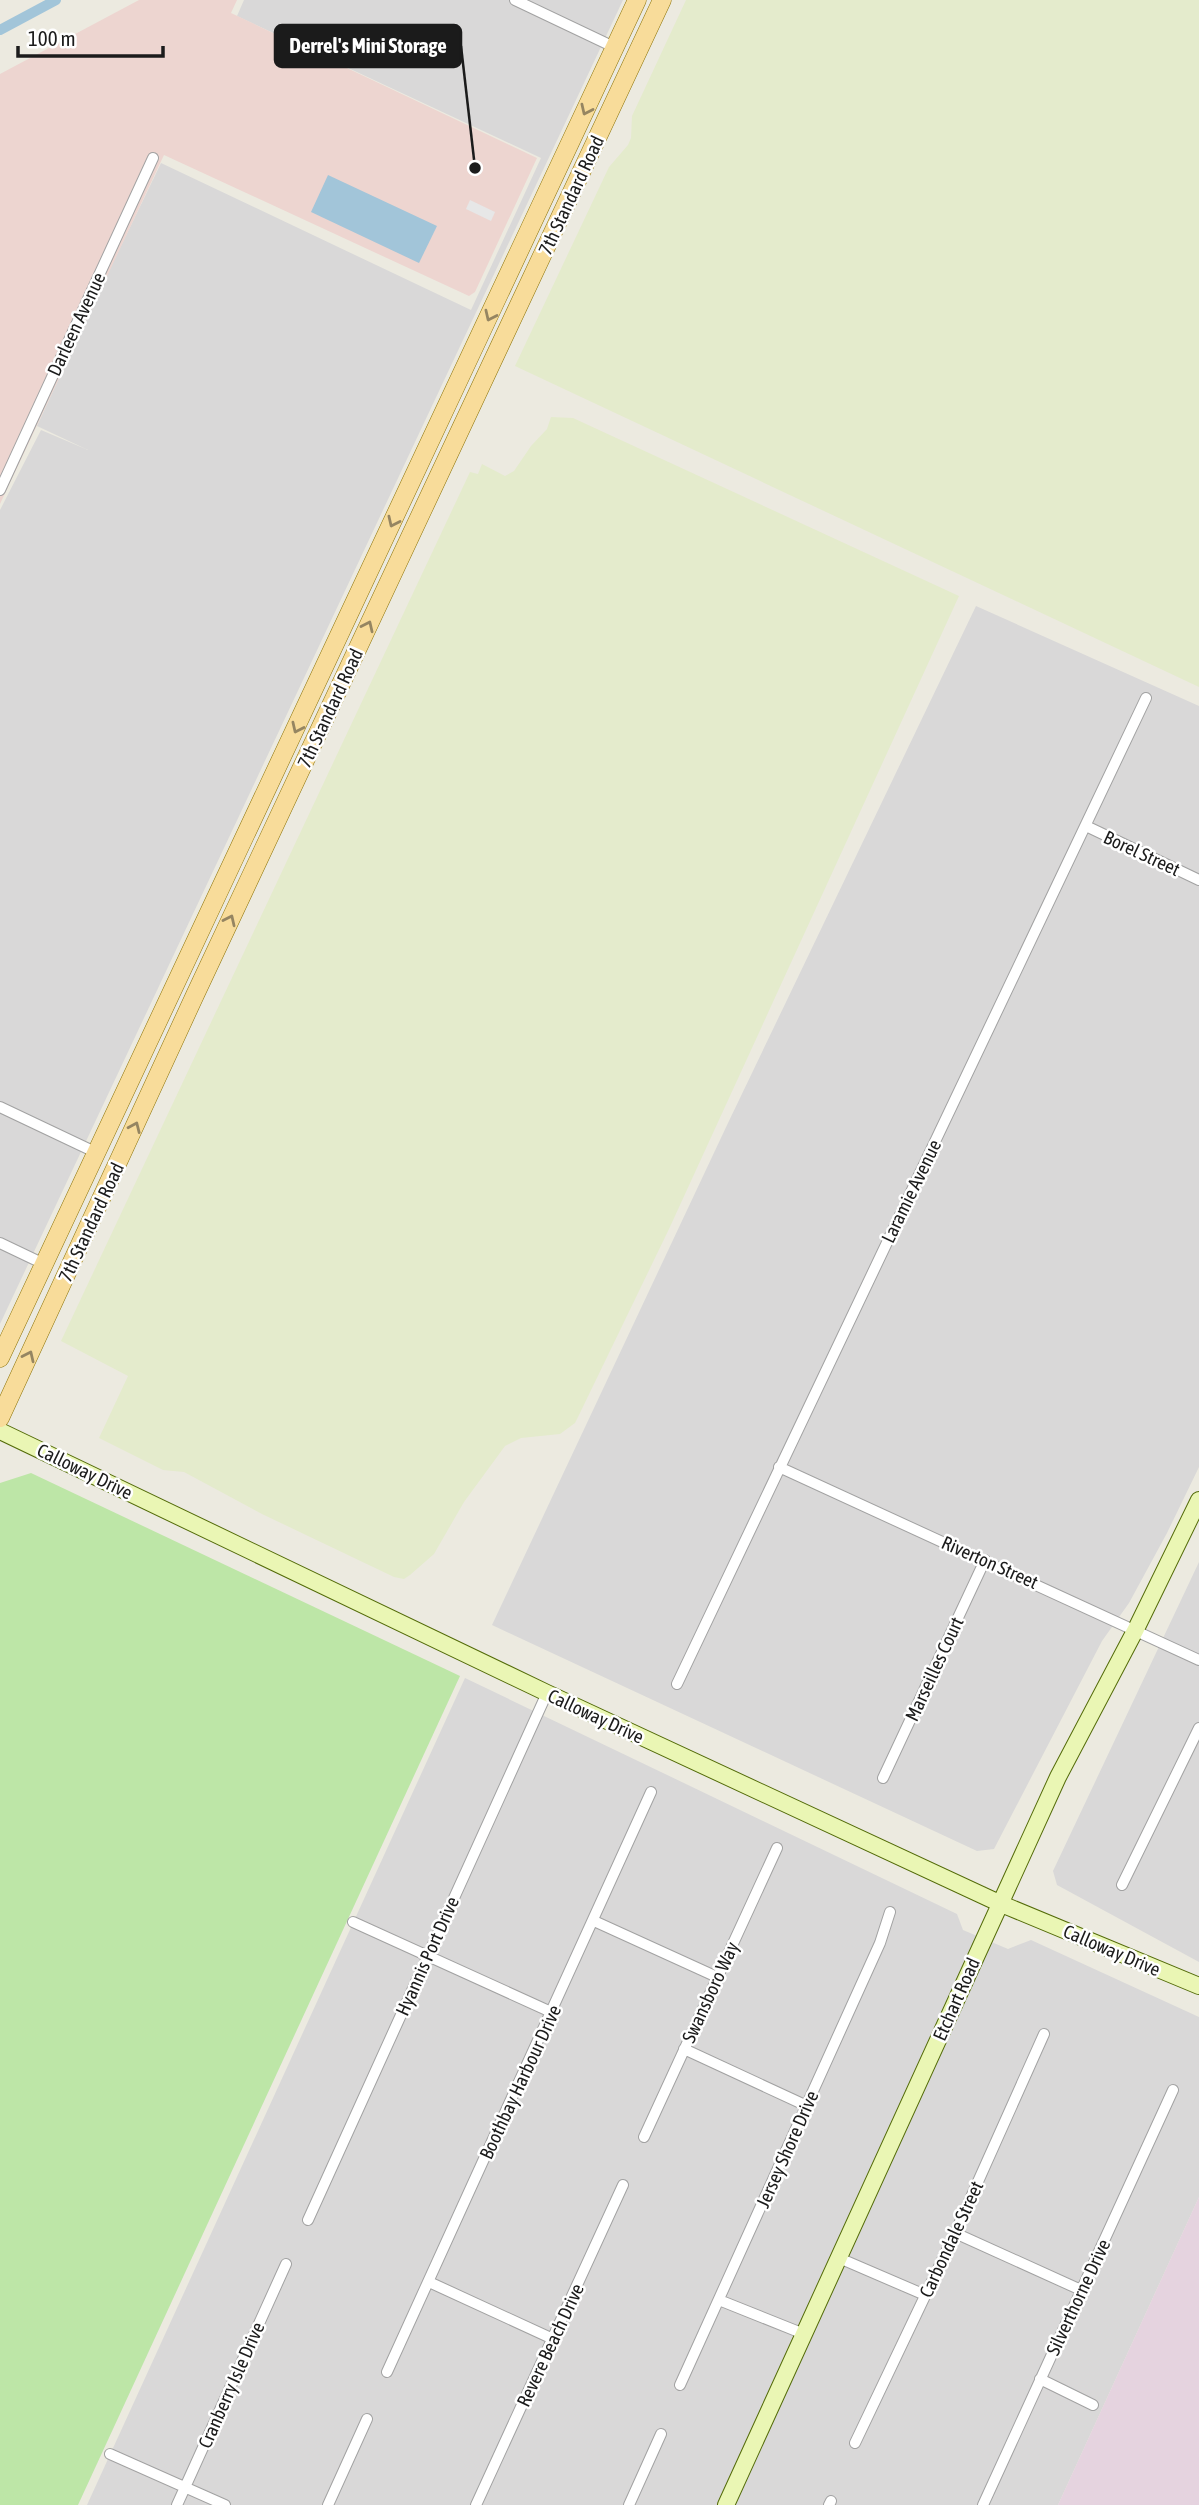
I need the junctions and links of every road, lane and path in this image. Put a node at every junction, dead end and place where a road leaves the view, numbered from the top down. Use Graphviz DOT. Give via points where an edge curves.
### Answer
graph roads {
  1 [pos="515,0"];
  2 [pos="637,0"];
  3 [pos="662,0"];
  4 [pos="615,48"];
  5 [pos="153,158"];
  6 [pos="0,490"];
  7 [pos="1146,698"];
  8 [pos="1086,826"];
  9 [pos="1199,880"];
  10 [pos="0,1107"];
  11 [pos="97,1153"];
  12 [pos="0,1243"];
  13 [pos="44,1264"];
  14 [pos="0,1358"];
  15 [pos="0,1418"];
  16 [pos="0,1431"];
  17 [pos="779,1467"];
  18 [pos="1199,1500"];
  19 [pos="985,1560"];
  20 [pos="1136,1629"];
  21 [pos="1199,1660"];
  22 [pos="677,1684"];
  23 [pos="547,1693"];
  24 [pos="1198,1732"];
  25 [pos="883,1778"];
  26 [pos="651,1792"];
  27 [pos="777,1848"];
  28 [pos="1122,1885"];
  29 [pos="999,1903"];
  30 [pos="890,1912"];
  31 [pos="594,1921"];
  32 [pos="353,1922"];
  33 [pos="427,1955"];
  34 [pos="717,1977"];
  35 [pos="1199,1986"];
  36 [pos="551,2012"];
  37 [pos="1044,2034"];
  38 [pos="684,2049"];
  39 [pos="1173,2090"];
  40 [pos="807,2106"];
  41 [pos="644,2137"];
  42 [pos="624,2185"];
  43 [pos="308,2220"];
  44 [pos="955,2233"];
  45 [pos="839,2258"];
  46 [pos="286,2264"];
  47 [pos="429,2282"];
  48 [pos="1082,2290"];
  49 [pos="925,2295"];
  50 [pos="719,2300"];
  51 [pos="804,2334"];
  52 [pos="553,2339"];
  53 [pos="387,2372"];
  54 [pos="1040,2379"];
  55 [pos="680,2385"];
  56 [pos="1093,2405"];
  57 [pos="367,2418"];
  58 [pos="661,2434"];
  59 [pos="855,2443"];
  60 [pos="110,2454"];
  61 [pos="185,2487"];
  62 [pos="177,2505"];
  63 [pos="225,2505"];
  64 [pos="328,2505"];
  65 [pos="476,2505"];
  66 [pos="629,2505"];
  67 [pos="726,2505"];
  68 [pos="983,2505"];
  1 -- 4 [label="street"];
  2 -- 4 [label="main road, 7th Standard Road"];
  15 -- 3 [label="main road, 7th Standard Road, one-way"];
  4 -- 11 [label="main road, 7th Standard Road, one-way"];
  5 -- 6 [label="street, Darleen Avenue"];
  7 -- 8 [label="street, Laramie Avenue"];
  8 -- 9 [label="street, Borel Street"];
  8 -- 17 [label="street, Laramie Avenue"];
  10 -- 11 [label="street"];
  11 -- 13 [label="main road, 7th Standard Road"];
  12 -- 13 [label="street"];
  13 -- 14 [label="main road, 7th Standard Road"];
  16 -- 23 [label="main road, Calloway Drive"];
  17 -- 19 [label="street, Riverton Street"];
  17 -- 22 [label="street, Laramie Avenue"];
  18 -- 20 [label="main road, Etchart Road"];
  19 -- 20 [label="street, Riverton Street"];
  19 -- 25 [label="street, Marseilles Court"];
  20 -- 21 [label="street, Riverton Street"];
  20 -- 29 [label="main road, Etchart Road" via="1058,1777"];
  23 -- 29 [label="main road, Calloway Drive"];
  23 -- 33 [label="street, Hyannis Port Drive"];
  24 -- 28 [label="street"];
  26 -- 31 [label="street, Boothbay Harbour Drive"];
  27 -- 34 [label="street, Swansboro Way"];
  29 -- 35 [label="main road, Calloway Drive"];
  29 -- 45 [label="main road, Etchart Road"];
  30 -- 40 [label="street, Jersey Shore Drive"];
  31 -- 34 [label="street"];
  31 -- 36 [label="street, Boothbay Harbour Drive"];
  32 -- 33 [label="street"];
  33 -- 36 [label="street"];
  33 -- 43 [label="street, Hyannis Port Drive"];
  34 -- 38 [label="street, Swansboro Way"];
  36 -- 47 [label="street, Boothbay Harbour Drive"];
  37 -- 44 [label="street, Carbondale Street"];
  38 -- 40 [label="street"];
  38 -- 41 [label="street, Swansboro Way"];
  39 -- 48 [label="street, Silverthorne Drive"];
  40 -- 50 [label="street, Jersey Shore Drive"];
  42 -- 52 [label="street, Revere Beach Drive"];
  44 -- 48 [label="street"];
  44 -- 49 [label="street, Carbondale Street"];
  45 -- 49 [label="street"];
  45 -- 51 [label="main road, Etchart Road"];
  46 -- 61 [label="street, Cranberry Isle Drive"];
  47 -- 52 [label="street"];
  47 -- 53 [label="street, Boothbay Harbour Drive"];
  48 -- 54 [label="street, Silverthorne Drive"];
  49 -- 59 [label="street, Carbondale Street"];
  50 -- 51 [label="street"];
  50 -- 55 [label="street, Jersey Shore Drive"];
  51 -- 67 [label="main road, Etchart Road"];
  52 -- 65 [label="street, Revere Beach Drive"];
  54 -- 56 [label="street"];
  54 -- 68 [label="street, Silverthorne Drive"];
  57 -- 64 [label="street"];
  58 -- 66 [label="street"];
  60 -- 61 [label="street"];
  61 -- 62 [label="street, Cranberry Isle Drive"];
  61 -- 63 [label="street"];
}
